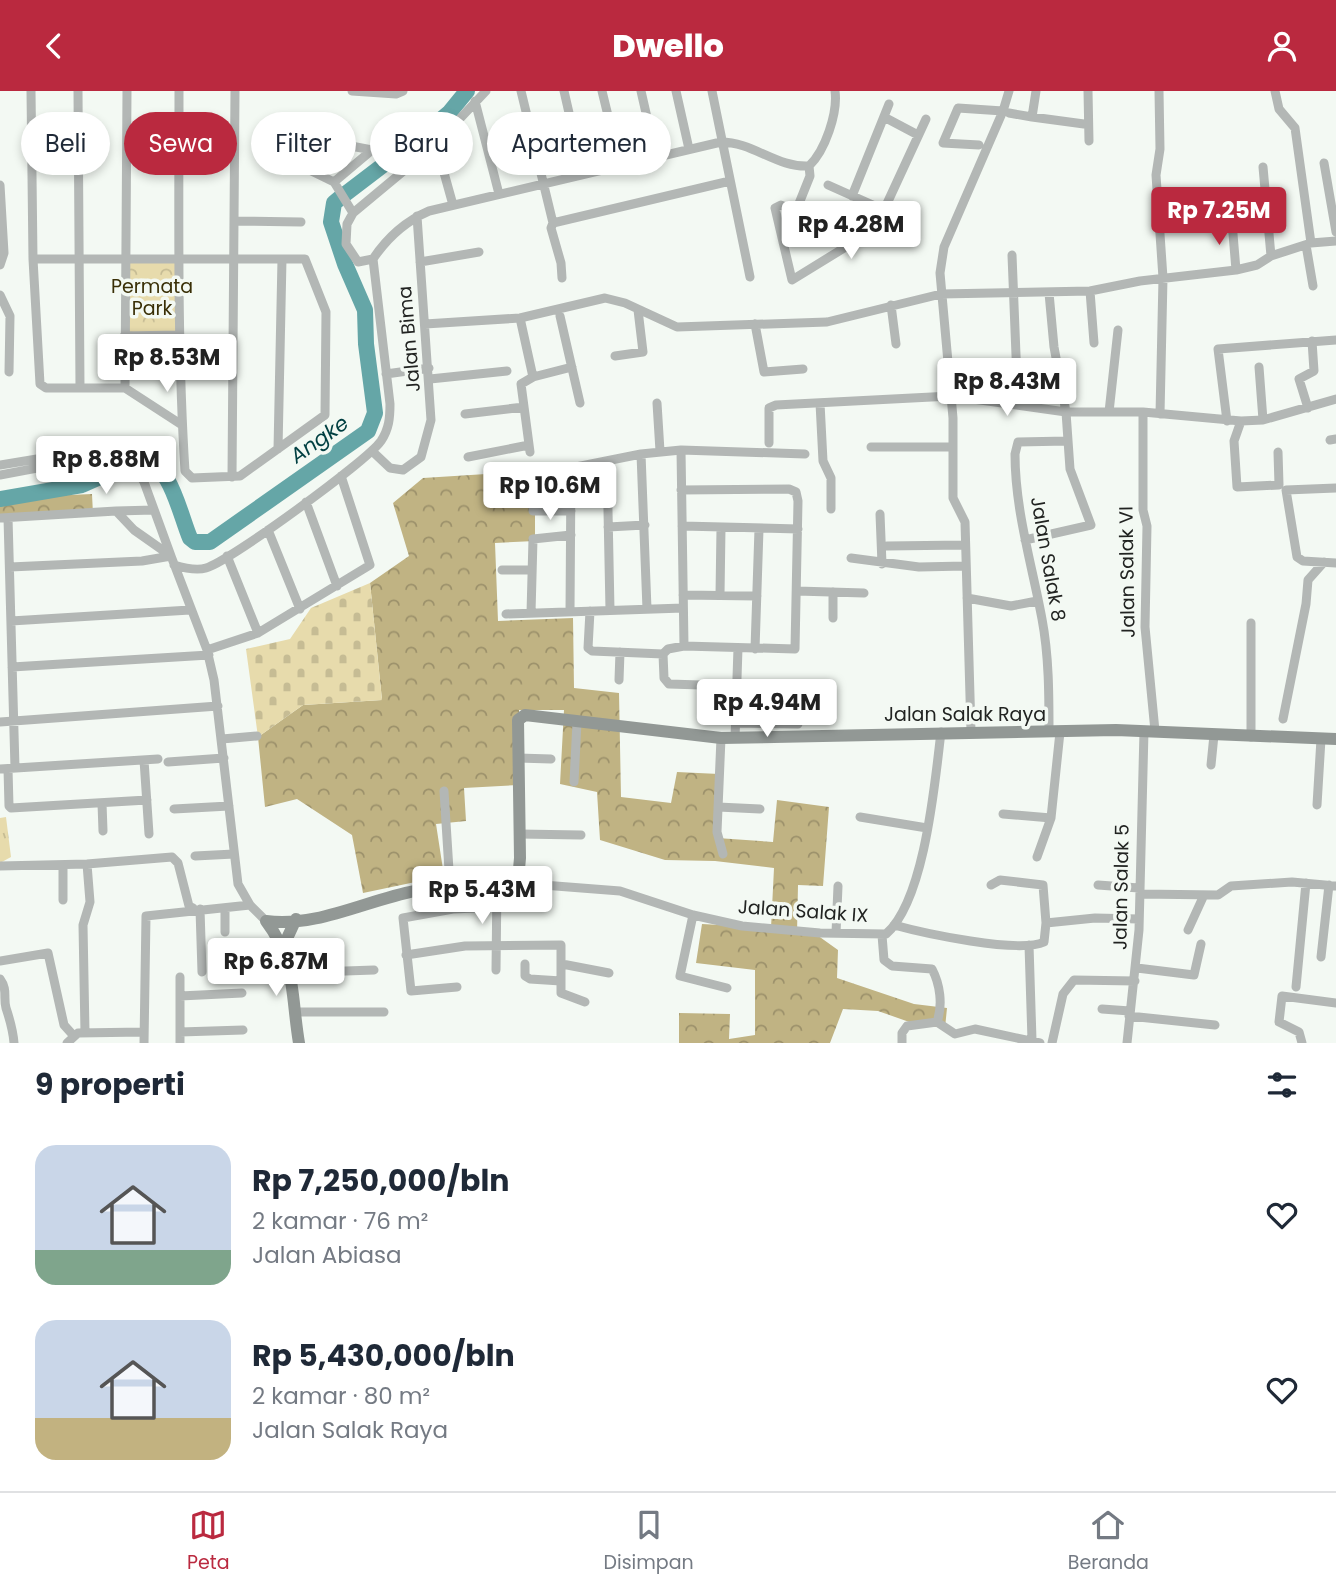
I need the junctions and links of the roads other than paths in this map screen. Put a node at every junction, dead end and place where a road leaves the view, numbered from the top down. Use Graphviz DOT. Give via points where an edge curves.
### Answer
graph roads {
  1 [pos="32,91"];
  2 [pos="78,91"];
  3 [pos="127,91"];
  4 [pos="179,91"];
  5 [pos="234,91"];
  6 [pos="352,91"];
  7 [pos="403,91"];
  8 [pos="486,91"];
  9 [pos="521,91"];
  10 [pos="564,91"];
  11 [pos="602,91"];
  12 [pos="641,91"];
  13 [pos="676,91"];
  14 [pos="712,91"];
  15 [pos="835,91"];
  16 [pos="1009,91"];
  17 [pos="1036,91"];
  18 [pos="1088,91"];
  19 [pos="1159,91"];
  20 [pos="1275,91"];
  21 [pos="475,101"];
  22 [pos="889,104"];
  23 [pos="465,112"];
  24 [pos="569,112"];
  25 [pos="607,112"];
  26 [pos="646,112"];
  27 [pos="1006,112"];
  28 [pos="884,117"];
  29 [pos="1032,117"];
  30 [pos="926,119"];
  31 [pos="1084,124"];
  32 [pos="918,135"];
  33 [pos="1089,141"];
  34 [pos="721,142"];
  35 [pos="979,145"];
  36 [pos="689,149"];
  37 [pos="671,153"];
  38 [pos="1324,163"];
  39 [pos="809,166"];
  40 [pos="1263,167"];
  41 [pos="395,175"];
  42 [pos="445,175"];
  43 [pos="579,175"];
  44 [pos="730,181"];
  45 [pos="543,183"];
  46 [pos="0,185"];
  47 [pos="336,185"];
  48 [pos="828,185"];
  49 [pos="499,194"];
  50 [pos="852,196"];
  51 [pos="453,205"];
  52 [pos="351,209"];
  53 [pos="884,210"];
  54 [pos="796,211"];
  55 [pos="417,216"];
  56 [pos="234,221"];
  57 [pos="301,222"];
  58 [pos="817,222"];
  59 [pos="1232,222"];
  60 [pos="553,223"];
  61 [pos="1336,232"];
  62 [pos="857,240"];
  63 [pos="1336,241"];
  64 [pos="783,242"];
  65 [pos="1309,244"];
  66 [pos="479,252"];
  67 [pos="1012,255"];
  68 [pos="1271,256"];
  69 [pos="79,258"];
  70 [pos="179,258"];
  71 [pos="33,259"];
  72 [pos="125,259"];
  73 [pos="234,259"];
  74 [pos="282,259"];
  75 [pos="373,259"];
  76 [pos="420,262"];
  77 [pos="0,265"];
  78 [pos="1236,270"];
  79 [pos="750,277"];
  80 [pos="562,278"];
  81 [pos="1163,278"];
  82 [pos="1313,286"];
  83 [pos="1090,291"];
  84 [pos="1049,293"];
  85 [pos="941,294"];
  86 [pos="1012,294"];
  87 [pos="0,295"];
  88 [pos="891,305"];
  89 [pos="638,310"];
  90 [pos="5,316"];
  91 [pos="560,316"];
  92 [pos="520,318"];
  93 [pos="425,324"];
  94 [pos="755,324"];
  95 [pos="1118,330"];
  96 [pos="180,335"];
  97 [pos="124,336"];
  98 [pos="1336,340"];
  99 [pos="1312,341"];
  100 [pos="1094,343"];
  101 [pos="896,344"];
  102 [pos="5,355"];
  103 [pos="615,356"];
  104 [pos="572,367"];
  105 [pos="1259,367"];
  106 [pos="429,368"];
  107 [pos="803,369"];
  108 [pos="507,371"];
  109 [pos="9,372"];
  110 [pos="386,373"];
  111 [pos="533,377"];
  112 [pos="430,379"];
  113 [pos="80,388"];
  114 [pos="125,388"];
  115 [pos="951,397"];
  116 [pos="1336,399"];
  117 [pos="580,403"];
  118 [pos="657,403"];
  119 [pos="820,403"];
  120 [pos="1018,405"];
  121 [pos="524,407"];
  122 [pos="1308,408"];
  123 [pos="1066,412"];
  124 [pos="1109,412"];
  125 [pos="1143,412"];
  126 [pos="465,414"];
  127 [pos="1160,414"];
  128 [pos="1263,420"];
  129 [pos="1227,421"];
  130 [pos="1241,421"];
  131 [pos="182,425"];
  132 [pos="1068,441"];
  133 [pos="769,443"];
  134 [pos="870,447"];
  135 [pos="953,447"];
  136 [pos="278,449"];
  137 [pos="681,450"];
  138 [pos="372,451"];
  139 [pos="660,451"];
  140 [pos="1278,452"];
  141 [pos="641,454"];
  142 [pos="805,454"];
  143 [pos="468,457"];
  144 [pos="607,461"];
  145 [pos="68,462"];
  146 [pos="0,465"];
  147 [pos="0,475"];
  148 [pos="535,475"];
  149 [pos="341,476"];
  150 [pos="232,477"];
  151 [pos="1336,488"];
  152 [pos="681,490"];
  153 [pos="306,502"];
  154 [pos="831,509"];
  155 [pos="154,510"];
  156 [pos="116,511"];
  157 [pos="571,511"];
  158 [pos="880,515"];
  159 [pos="4,518"];
  160 [pos="645,525"];
  161 [pos="682,526"];
  162 [pos="608,527"];
  163 [pos="721,528"];
  164 [pos="759,529"];
  165 [pos="798,529"];
  166 [pos="268,530"];
  167 [pos="571,535"];
  168 [pos="1025,540"];
  169 [pos="964,545"];
  170 [pos="887,546"];
  171 [pos="227,556"];
  172 [pos="851,558"];
  173 [pos="173,560"];
  174 [pos="1325,562"];
  175 [pos="882,563"];
  176 [pos="1336,563"];
  177 [pos="965,566"];
  178 [pos="186,569"];
  179 [pos="7,570"];
  180 [pos="502,570"];
  181 [pos="532,570"];
  182 [pos="180,578"];
  183 [pos="337,586"];
  184 [pos="797,591"];
  185 [pos="833,592"];
  186 [pos="864,593"];
  187 [pos="683,595"];
  188 [pos="720,595"];
  189 [pos="757,596"];
  190 [pos="967,598"];
  191 [pos="1037,601"];
  192 [pos="683,608"];
  193 [pos="300,609"];
  194 [pos="646,609"];
  195 [pos="190,610"];
  196 [pos="610,610"];
  197 [pos="590,611"];
  198 [pos="570,612"];
  199 [pos="531,613"];
  200 [pos="506,614"];
  201 [pos="833,618"];
  202 [pos="11,621"];
  203 [pos="1251,623"];
  204 [pos="258,633"];
  205 [pos="684,646"];
  206 [pos="738,648"];
  207 [pos="755,649"];
  208 [pos="620,652"];
  209 [pos="208,653"];
  210 [pos="663,654"];
  211 [pos="12,667"];
  212 [pos="619,680"];
  213 [pos="737,686"];
  214 [pos="793,688"];
  215 [pos="218,706"];
  216 [pos="1283,719"];
  217 [pos="14,721"];
  218 [pos="0,722"];
  219 [pos="577,722"];
  220 [pos="736,723"];
  221 [pos="798,724"];
  222 [pos="971,730"];
  223 [pos="1150,731"];
  224 [pos="941,732"];
  225 [pos="1055,732"];
  226 [pos="1214,735"];
  227 [pos="257,736"];
  228 [pos="1251,737"];
  229 [pos="721,738"];
  230 [pos="735,738"];
  231 [pos="222,739"];
  232 [pos="1321,739"];
  233 [pos="1336,739"];
  234 [pos="224,758"];
  235 [pos="518,758"];
  236 [pos="144,759"];
  237 [pos="551,759"];
  238 [pos="1211,765"];
  239 [pos="8,769"];
  240 [pos="574,782"];
  241 [pos="444,791"];
  242 [pos="147,800"];
  243 [pos="102,803"];
  244 [pos="229,806"];
  245 [pos="1317,806"];
  246 [pos="718,807"];
  247 [pos="174,809"];
  248 [pos="760,809"];
  249 [pos="1003,814"];
  250 [pos="860,817"];
  251 [pos="1051,818"];
  252 [pos="928,828"];
  253 [pos="103,831"];
  254 [pos="149,834"];
  255 [pos="519,834"];
  256 [pos="581,835"];
  257 [pos="234,854"];
  258 [pos="723,854"];
  259 [pos="195,856"];
  260 [pos="1037,857"];
  261 [pos="87,864"];
  262 [pos="62,865"];
  263 [pos="0,866"];
  264 [pos="512,878"];
  265 [pos="497,883"];
  266 [pos="1306,883"];
  267 [pos="991,885"];
  268 [pos="1098,885"];
  269 [pos="450,886"];
  270 [pos="838,886"];
  271 [pos="1332,886"];
  272 [pos="1139,891"];
  273 [pos="1204,895"];
  274 [pos="63,900"];
  275 [pos="250,905"];
  276 [pos="497,907"];
  277 [pos="225,908"];
  278 [pos="196,909"];
  279 [pos="693,915"];
  280 [pos="296,919"];
  281 [pos="1139,919"];
  282 [pos="266,921"];
  283 [pos="1046,923"];
  284 [pos="894,925"];
  285 [pos="1188,930"];
  286 [pos="225,932"];
  287 [pos="836,933"];
  288 [pos="882,935"];
  289 [pos="1201,944"];
  290 [pos="284,945"];
  291 [pos="497,945"];
  292 [pos="1029,945"];
  293 [pos="406,955"];
  294 [pos="1321,957"];
  295 [pos="318,959"];
  296 [pos="0,961"];
  297 [pos="525,964"];
  298 [pos="562,964"];
  299 [pos="289,967"];
  300 [pos="1137,968"];
  301 [pos="374,970"];
  302 [pos="496,970"];
  303 [pos="202,972"];
  304 [pos="609,973"];
  305 [pos="180,977"];
  306 [pos="0,979"];
  307 [pos="561,981"];
  308 [pos="1135,981"];
  309 [pos="457,987"];
  310 [pos="1296,987"];
  311 [pos="727,988"];
  312 [pos="242,993"];
  313 [pos="180,996"];
  314 [pos="585,1002"];
  315 [pos="1336,1003"];
  316 [pos="1102,1009"];
  317 [pos="294,1012"];
  318 [pos="384,1012"];
  319 [pos="1130,1014"];
  320 [pos="937,1022"];
  321 [pos="1215,1024"];
  322 [pos="243,1030"];
  323 [pos="144,1032"];
  324 [pos="180,1032"];
  325 [pos="85,1033"];
  326 [pos="70,1039"];
  327 [pos="1036,1042"];
  328 [pos="14,1043"];
  329 [pos="144,1043"];
  330 [pos="180,1043"];
  331 [pos="299,1043"];
  332 [pos="902,1043"];
  333 [pos="1052,1043"];
  334 [pos="1127,1043"];
  335 [pos="1302,1043"];
  1 -- 71 [label="street"];
  2 -- 69 [label="street"];
  3 -- 72 [label="street"];
  4 -- 70 [label="street"];
  5 -- 56 [label="street"];
  6 -- 7 [label="street" via="396,95"];
  8 -- 21 [label="street"];
  9 -- 45 [label="street"];
  10 -- 24 [label="street"];
  11 -- 25 [label="street"];
  12 -- 26 [label="street"];
  13 -- 36 [label="street"];
  14 -- 34 [label="street"];
  15 -- 39 [label="street" via="835,110"];
  16 -- 27 [label="street"];
  17 -- 29 [label="street"];
  18 -- 33 [label="street"];
  19 -- 81 [label="street" via="1156,175"];
  20 -- 65 [label="street" via="1279,110 1295,128"];
  21 -- 23 [label="street"];
  21 -- 49 [label="street"];
  22 -- 28 [label="street"];
  27 -- 29 [label="street"];
  27 -- 35 [label="street" via="958,107 943,143"];
  27 -- 85 [label="street" via="944,247"];
  28 -- 32 [label="street"];
  28 -- 50 [label="street"];
  29 -- 31 [label="street"];
  30 -- 32 [label="street"];
  32 -- 53 [label="street"];
  34 -- 36 [label="street"];
  34 -- 39 [label="street" via="744,145 792,166"];
  34 -- 44 [label="street"];
  36 -- 37 [label="street"];
  38 -- 61 [label="street"];
  39 -- 54 [label="street" via="810,176"];
  40 -- 68 [label="street"];
  41 -- 52 [label="street"];
  42 -- 51 [label="street"];
  43 -- 45 [label="street"];
  44 -- 60 [label="street"];
  44 -- 79 [label="street"];
  45 -- 49 [label="street"];
  45 -- 60 [label="street"];
  46 -- 77 [label="street" via="4,253"];
  47 -- 47 [label="street" via="293,162 289,142 309,138 377,149"];
  47 -- 52 [label="street"];
  48 -- 50 [label="street"];
  49 -- 51 [label="street"];
  50 -- 53 [label="street"];
  51 -- 55 [label="street"];
  52 -- 75 [label="street" via="346,234 350,254 358,262"];
  53 -- 62 [label="street"];
  54 -- 58 [label="street"];
  54 -- 64 [label="street" via="781,205 775,208"];
  55 -- 75 [label="street" via="381,246"];
  55 -- 76 [label="street, Jalan Bima"];
  56 -- 57 [label="street"];
  56 -- 73 [label="street"];
  58 -- 62 [label="street"];
  58 -- 64 [label="street"];
  59 -- 78 [label="street"];
  60 -- 80 [label="street"];
  62 -- 64 [label="street" via="792,280"];
  63 -- 65 [label="street"];
  65 -- 68 [label="street"];
  65 -- 82 [label="street"];
  66 -- 76 [label="street"];
  67 -- 86 [label="street"];
  68 -- 78 [label="street"];
  69 -- 71 [label="street"];
  69 -- 72 [label="street"];
  69 -- 113 [label="street"];
  70 -- 72 [label="street"];
  70 -- 73 [label="street"];
  70 -- 96 [label="street"];
  71 -- 113 [label="street" via="40,384"];
  72 -- 97 [label="street"];
  73 -- 74 [label="street"];
  73 -- 150 [label="street"];
  74 -- 136 [label="street"];
  74 -- 136 [label="street" via="305,260 325,309 327,411"];
  75 -- 110 [label="street"];
  76 -- 93 [label="street, Jalan Bima"];
  78 -- 81 [label="street"];
  81 -- 83 [label="street"];
  81 -- 127 [label="street"];
  83 -- 84 [label="street"];
  83 -- 100 [label="street"];
  84 -- 86 [label="street"];
  84 -- 123 [label="street"];
  85 -- 86 [label="street"];
  85 -- 88 [label="street"];
  85 -- 115 [label="street"];
  86 -- 120 [label="street"];
  87 -- 90 [label="street"];
  88 -- 94 [label="street" via="833,321"];
  88 -- 101 [label="street"];
  89 -- 92 [label="street" via="605,298"];
  89 -- 94 [label="street" via="677,327"];
  89 -- 103 [label="street" via="643,352"];
  90 -- 102 [label="street"];
  91 -- 104 [label="street"];
  92 -- 93 [label="street"];
  92 -- 111 [label="street"];
  93 -- 106 [label="street, Jalan Bima"];
  94 -- 107 [label="street" via="764,372"];
  95 -- 124 [label="street"];
  96 -- 97 [label="street"];
  96 -- 131 [label="street"];
  97 -- 114 [label="street"];
  98 -- 99 [label="street"];
  99 -- 122 [label="street" via="1314,371 1299,379"];
  99 -- 129 [label="street" via="1218,349"];
  102 -- 109 [label="street"];
  104 -- 111 [label="street"];
  104 -- 117 [label="street"];
  105 -- 128 [label="street"];
  106 -- 110 [label="street"];
  106 -- 112 [label="street, Jalan Bima"];
  108 -- 112 [label="street"];
  110 -- 138 [label="street" via="390,421"];
  111 -- 121 [label="street" via="521,382"];
  112 -- 138 [label="street, Jalan Bima" via="431,420 421,457 397,470"];
  113 -- 114 [label="street"];
  114 -- 131 [label="street"];
  115 -- 119 [label="street"];
  115 -- 120 [label="street"];
  115 -- 135 [label="street"];
  116 -- 122 [label="street"];
  118 -- 139 [label="street"];
  119 -- 133 [label="street" via="772,405"];
  119 -- 154 [label="street" via="822,461 831,478"];
  120 -- 123 [label="street"];
  121 -- 126 [label="street"];
  121 -- 143 [label="street" via="530,449"];
  122 -- 128 [label="street"];
  123 -- 124 [label="street"];
  123 -- 132 [label="street"];
  124 -- 125 [label="street"];
  125 -- 127 [label="street"];
  125 -- 223 [label="street, Jalan Salak VI"];
  127 -- 129 [label="street"];
  128 -- 130 [label="street"];
  129 -- 130 [label="street"];
  130 -- 140 [label="street" via="1236,435 1242,486 1279,485"];
  131 -- 150 [label="street" via="188,475"];
  132 -- 168 [label="street, Jalan Salak 8" via="1016,443"];
  132 -- 168 [label="street" via="1070,469 1091,525"];
  134 -- 135 [label="street"];
  135 -- 169 [label="street" via="953,498 965,522"];
  136 -- 150 [label="street"];
  137 -- 139 [label="street"];
  137 -- 142 [label="street"];
  137 -- 152 [label="street"];
  138 -- 149 [label="street"];
  139 -- 141 [label="street"];
  141 -- 144 [label="street"];
  141 -- 160 [label="street"];
  144 -- 157 [label="street" via="569,470"];
  144 -- 162 [label="street"];
  145 -- 146 [label="street" via="64,455"];
  145 -- 147 [label="street"];
  145 -- 155 [label="street" via="119,457 139,472"];
  148 -- 157 [label="street" via="533,511"];
  149 -- 153 [label="street"];
  149 -- 183 [label="street" via="371,562"];
  151 -- 174 [label="street" via="1286,490 1297,557"];
  152 -- 161 [label="street"];
  152 -- 165 [label="street" via="792,490 798,501"];
  153 -- 166 [label="street"];
  153 -- 183 [label="street"];
  155 -- 156 [label="street"];
  155 -- 173 [label="street"];
  156 -- 159 [label="street"];
  156 -- 173 [label="street"];
  157 -- 167 [label="street"];
  158 -- 175 [label="street"];
  159 -- 179 [label="street"];
  160 -- 162 [label="street"];
  160 -- 194 [label="street"];
  161 -- 163 [label="street"];
  161 -- 187 [label="street"];
  162 -- 196 [label="street"];
  163 -- 164 [label="street"];
  163 -- 188 [label="street"];
  164 -- 165 [label="street"];
  164 -- 189 [label="street"];
  165 -- 184 [label="street"];
  166 -- 171 [label="street"];
  166 -- 193 [label="street"];
  167 -- 181 [label="street" via="533,539"];
  167 -- 198 [label="street"];
  168 -- 191 [label="street, Jalan Salak 8"];
  169 -- 170 [label="street"];
  169 -- 177 [label="street"];
  171 -- 178 [label="street" via="206,568"];
  171 -- 204 [label="street"];
  172 -- 175 [label="street"];
  173 -- 178 [label="street"];
  173 -- 179 [label="street"];
  173 -- 182 [label="street"];
  174 -- 176 [label="street"];
  174 -- 216 [label="street" via="1306,587"];
  175 -- 177 [label="street"];
  177 -- 190 [label="street"];
  178 -- 182 [label="street"];
  179 -- 202 [label="street"];
  180 -- 181 [label="street"];
  181 -- 199 [label="street"];
  182 -- 195 [label="street"];
  183 -- 193 [label="street"];
  184 -- 185 [label="street"];
  184 -- 207 [label="street" via="795,649"];
  185 -- 186 [label="street"];
  185 -- 201 [label="street"];
  187 -- 188 [label="street"];
  187 -- 192 [label="street"];
  188 -- 189 [label="street"];
  189 -- 207 [label="street"];
  190 -- 191 [label="street" via="1012,605"];
  190 -- 222 [label="street"];
  191 -- 225 [label="street, Jalan Salak 8"];
  192 -- 194 [label="street"];
  192 -- 205 [label="street"];
  193 -- 204 [label="street"];
  194 -- 196 [label="street"];
  195 -- 202 [label="street"];
  195 -- 209 [label="street"];
  196 -- 197 [label="street"];
  197 -- 198 [label="street"];
  197 -- 208 [label="street" via="588,648"];
  198 -- 199 [label="street"];
  199 -- 200 [label="street"];
  202 -- 211 [label="street"];
  203 -- 228 [label="street"];
  204 -- 209 [label="street"];
  205 -- 206 [label="street"];
  205 -- 210 [label="street"];
  206 -- 207 [label="street"];
  206 -- 213 [label="street"];
  208 -- 210 [label="street"];
  208 -- 212 [label="street"];
  209 -- 211 [label="street"];
  209 -- 215 [label="street"];
  210 -- 213 [label="street" via="666,683"];
  211 -- 217 [label="street"];
  213 -- 214 [label="street"];
  213 -- 220 [label="street"];
  215 -- 217 [label="street"];
  215 -- 231 [label="street"];
  217 -- 218 [label="street"];
  217 -- 239 [label="street"];
  219 -- 229 [label="street, Jalan Salak Raya"];
  219 -- 235 [label="street, Jalan Salak Raya" via="520,716"];
  219 -- 240 [label="street"];
  220 -- 221 [label="street"];
  220 -- 230 [label="street"];
  222 -- 224 [label="street, Jalan Salak Raya"];
  222 -- 225 [label="street, Jalan Salak Raya"];
  223 -- 225 [label="street, Jalan Salak Raya"];
  223 -- 226 [label="street, Jalan Salak Raya"];
  223 -- 272 [label="street, Jalan Salak 5"];
  224 -- 230 [label="street, Jalan Salak Raya"];
  224 -- 252 [label="street, Jalan Salak IX"];
  225 -- 251 [label="street, Jalan Salak 8"];
  226 -- 228 [label="street, Jalan Salak Raya"];
  226 -- 238 [label="street"];
  227 -- 231 [label="street"];
  228 -- 232 [label="street, Jalan Salak Raya"];
  229 -- 230 [label="street, Jalan Salak Raya"];
  229 -- 246 [label="street"];
  231 -- 234 [label="street"];
  232 -- 233 [label="street, Jalan Salak Raya"];
  232 -- 245 [label="street"];
  234 -- 236 [label="street"];
  234 -- 244 [label="street"];
  235 -- 237 [label="street"];
  235 -- 255 [label="street, Jalan Salak Raya"];
  236 -- 239 [label="street"];
  236 -- 242 [label="street"];
  239 -- 243 [label="street" via="12,808"];
  241 -- 269 [label="street"];
  242 -- 243 [label="street"];
  242 -- 254 [label="street"];
  243 -- 253 [label="street"];
  244 -- 247 [label="street"];
  244 -- 257 [label="street"];
  246 -- 248 [label="street"];
  246 -- 258 [label="street" via="718,842"];
  249 -- 251 [label="street"];
  250 -- 252 [label="street"];
  251 -- 260 [label="street, Jalan Salak 8"];
  252 -- 284 [label="street, Jalan Salak IX" via="916,878"];
  255 -- 256 [label="street"];
  255 -- 264 [label="street, Jalan Salak Raya" via="519,869"];
  257 -- 259 [label="street"];
  257 -- 275 [label="street" via="238,884"];
  261 -- 262 [label="street"];
  261 -- 278 [label="street" via="172,857"];
  261 -- 325 [label="street"];
  262 -- 263 [label="street"];
  262 -- 274 [label="street"];
  264 -- 265 [label="street"];
  264 -- 279 [label="street, Jalan Salak IX" via="530,884 620,891"];
  265 -- 269 [label="street"];
  265 -- 276 [label="street"];
  266 -- 271 [label="street"];
  266 -- 273 [label="street" via="1231,885 1223,895"];
  266 -- 310 [label="street"];
  267 -- 283 [label="street" via="1000,880 1043,885"];
  268 -- 272 [label="street"];
  269 -- 280 [label="street"];
  270 -- 287 [label="street"];
  271 -- 294 [label="street"];
  272 -- 273 [label="street"];
  272 -- 281 [label="street, Jalan Salak 5"];
  273 -- 285 [label="street"];
  275 -- 277 [label="street"];
  275 -- 282 [label="street"];
  276 -- 291 [label="street"];
  276 -- 293 [label="street" via="405,917"];
  277 -- 278 [label="street"];
  277 -- 286 [label="street"];
  278 -- 303 [label="street"];
  278 -- 323 [label="street" via="146,916"];
  279 -- 287 [label="street, Jalan Salak IX" via="741,926"];
  279 -- 311 [label="street" via="680,976"];
  280 -- 282 [label="street"];
  280 -- 290 [label="street"];
  281 -- 283 [label="street"];
  281 -- 300 [label="street, Jalan Salak 5"];
  282 -- 290 [label="street"];
  283 -- 292 [label="street" via="1044,942"];
  284 -- 288 [label="street, Jalan Salak IX"];
  284 -- 292 [label="street"];
  287 -- 288 [label="street, Jalan Salak IX"];
  288 -- 320 [label="street" via="884,960 892,966 932,969 938,981"];
  289 -- 300 [label="street" via="1194,975"];
  290 -- 299 [label="street"];
  291 -- 293 [label="street"];
  291 -- 298 [label="street" via="561,945"];
  291 -- 302 [label="street"];
  292 -- 327 [label="street"];
  293 -- 309 [label="street" via="411,991"];
  295 -- 299 [label="street"];
  296 -- 326 [label="street" via="48,953"];
  297 -- 307 [label="street" via="525,976 530,979"];
  298 -- 304 [label="street"];
  298 -- 307 [label="street"];
  299 -- 301 [label="street"];
  299 -- 317 [label="street"];
  300 -- 308 [label="street, Jalan Salak 5"];
  305 -- 313 [label="street"];
  306 -- 328 [label="street" via="7,991 5,1004"];
  307 -- 314 [label="street" via="561,993"];
  308 -- 319 [label="street, Jalan Salak 5"];
  308 -- 333 [label="street" via="1074,980 1063,994"];
  312 -- 313 [label="street"];
  313 -- 324 [label="street"];
  315 -- 335 [label="street" via="1282,996 1279,1022 1299,1032"];
  316 -- 319 [label="street"];
  317 -- 318 [label="street"];
  317 -- 331 [label="street"];
  319 -- 321 [label="street"];
  319 -- 334 [label="street, Jalan Salak 5"];
  320 -- 327 [label="street" via="955,1034 975,1029"];
  320 -- 332 [label="street" via="907,1026"];
  322 -- 324 [label="street"];
  323 -- 325 [label="street"];
  323 -- 329 [label="street"];
  324 -- 330 [label="street"];
  325 -- 326 [label="street"];
}
